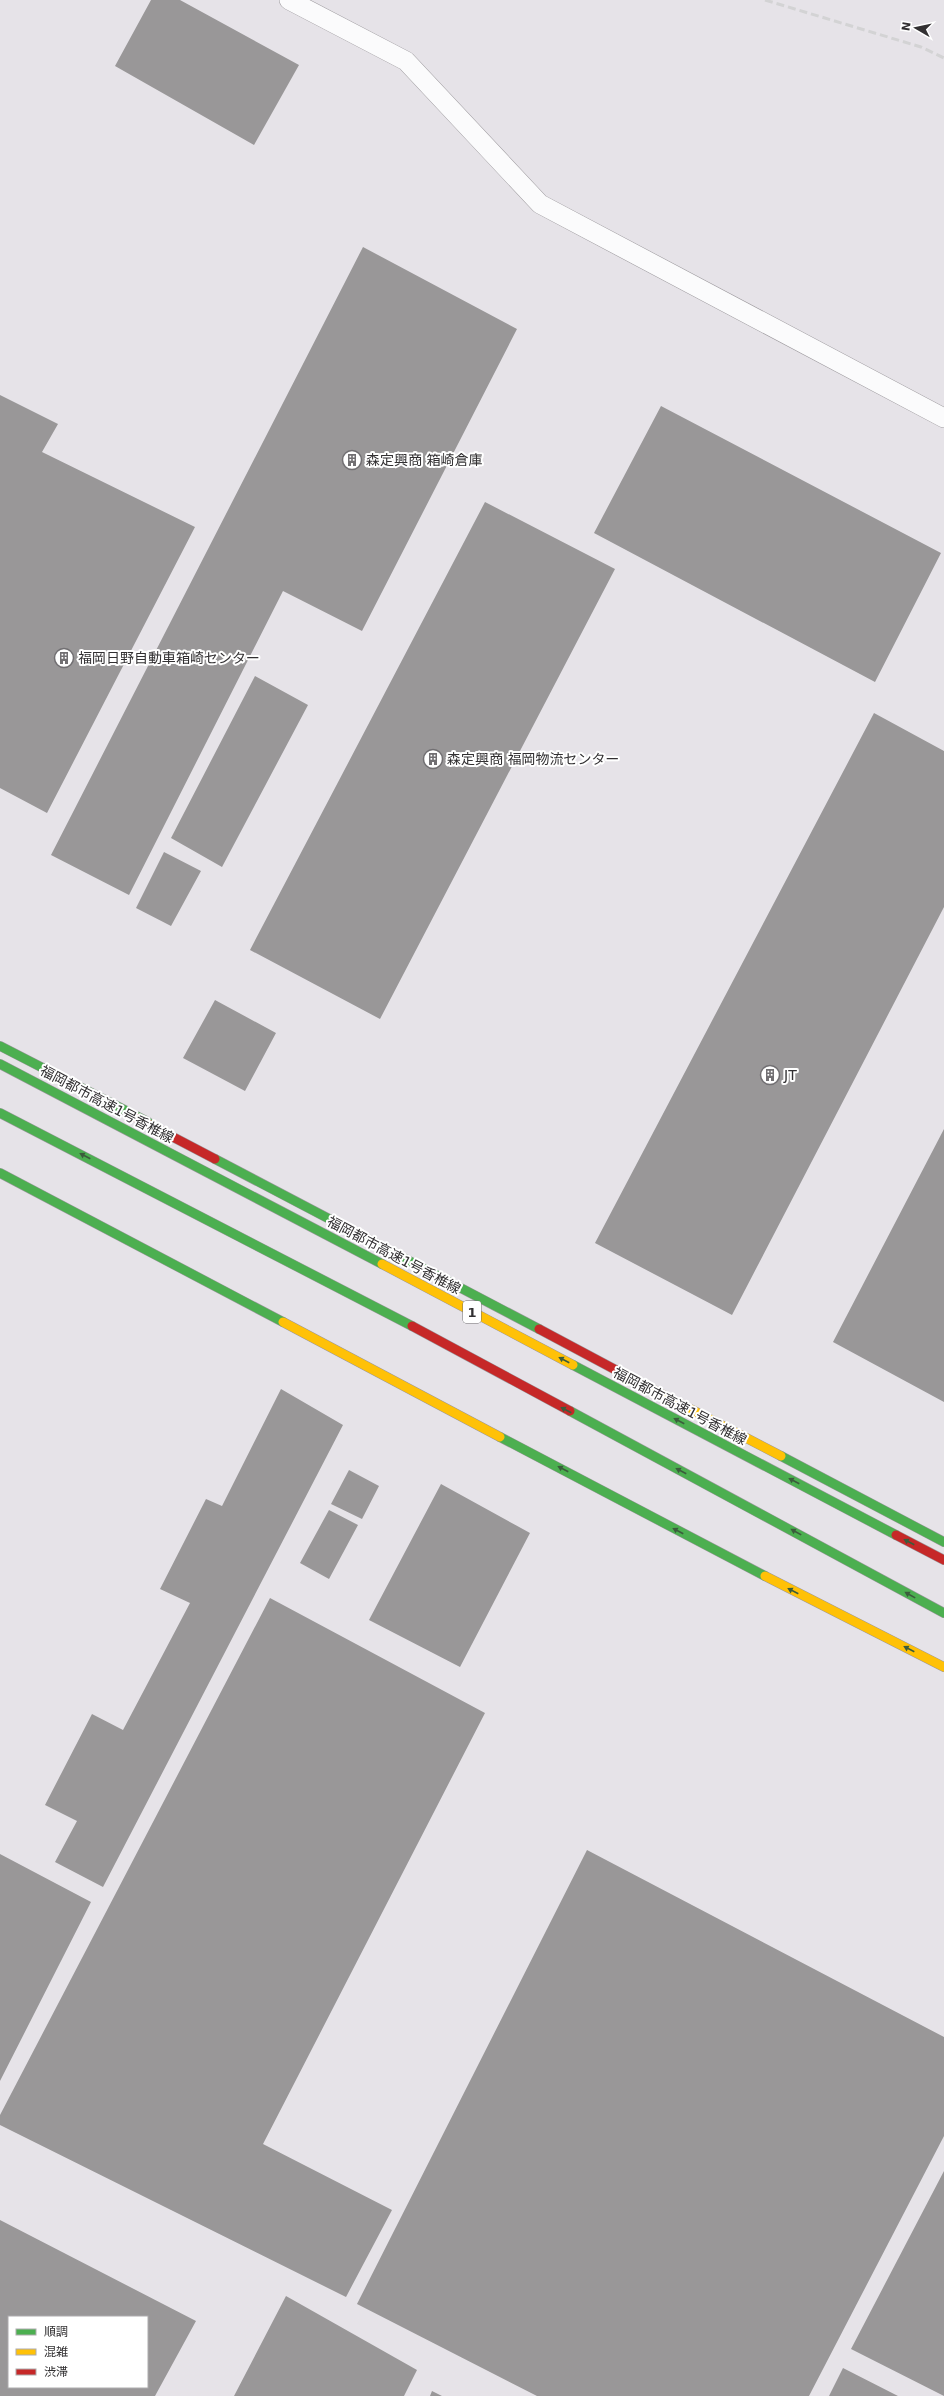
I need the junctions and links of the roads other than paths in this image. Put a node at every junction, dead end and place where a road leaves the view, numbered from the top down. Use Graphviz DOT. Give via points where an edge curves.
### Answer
graph roads {
  1 [pos="289,0"];
  2 [pos="944,418"];
  3 [pos="0,1047"];
  4 [pos="0,1064"];
  5 [pos="0,1113"];
  6 [pos="0,1173"];
  7 [pos="944,1536"];
  8 [pos="944,1542"];
  9 [pos="944,1560"];
  10 [pos="944,1613"];
  11 [pos="944,1667"];
  1 -- 2 [label="lane" via="406,62 540,204"];
  3 -- 7 [label="main road"];
  3 -- 8 [label="main road, 福岡都市高速1号香椎線 / 1"];
  9 -- 4 [label="main road, 福岡都市高速1号香椎線 / 1, one-way"];
  10 -- 5 [label="main road, one-way" via="120,1173"];
  11 -- 6 [label="main road, one-way" via="751,1569"];
}
